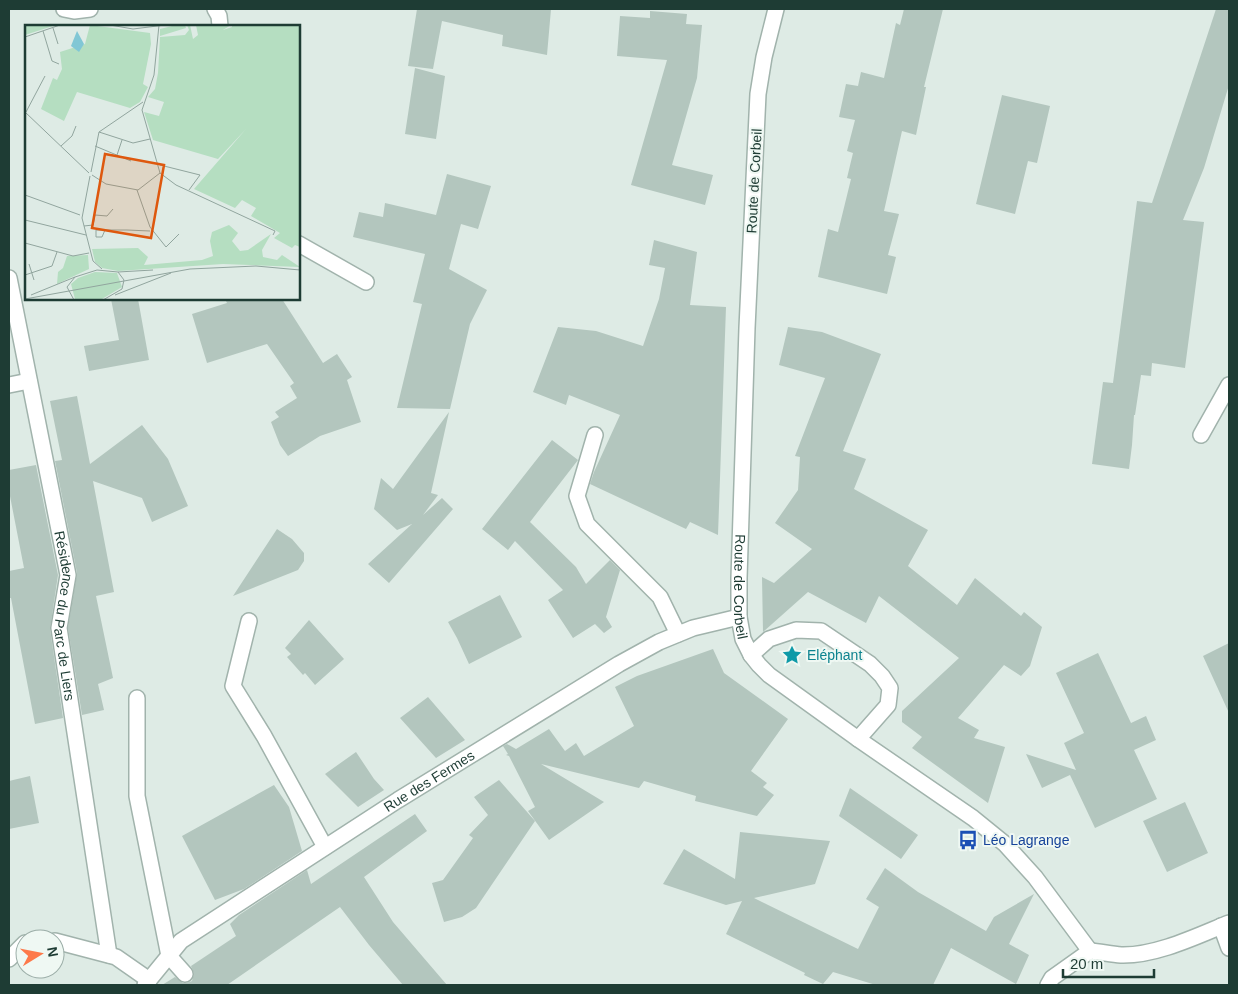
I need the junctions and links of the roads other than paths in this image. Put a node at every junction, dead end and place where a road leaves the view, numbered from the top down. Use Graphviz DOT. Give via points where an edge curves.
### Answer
graph roads {
  1 [pos="64,9"];
  2 [pos="90,9"];
  3 [pos="215,9"];
  4 [pos="776,9"];
  5 [pos="220,25"];
  6 [pos="300,245"];
  7 [pos="9,278"];
  8 [pos="366,282"];
  9 [pos="29,381"];
  10 [pos="9,385"];
  11 [pos="1229,385"];
  12 [pos="594,435"];
  13 [pos="1201,435"];
  14 [pos="739,617"];
  15 [pos="249,621"];
  16 [pos="678,634"];
  17 [pos="751,655"];
  18 [pos="137,698"];
  19 [pos="858,740"];
  20 [pos="325,847"];
  21 [pos="1225,925"];
  22 [pos="65,943"];
  23 [pos="1229,948"];
  24 [pos="1090,951"];
  25 [pos="109,954"];
  26 [pos="169,956"];
  27 [pos="185,974"];
  28 [pos="147,983"];
  29 [pos="1048,985"];
  1 -- 2 [label="street"];
  3 -- 5 [label="street"];
  4 -- 14 [label="street, Route de Corbeil" via="758,94 746,337"];
  6 -- 8 [label="street"];
  7 -- 9 [label="street, Résidence du Parc de Liers"];
  9 -- 10 [label="street"];
  9 -- 25 [label="street, Résidence du Parc de Liers" via="68,575 59,628"];
  11 -- 13 [label="street"];
  12 -- 16 [label="street" via="576,496 587,524 660,598"];
  14 -- 16 [label="street, Rue des Fermes"];
  14 -- 17 [label="street, Route de Corbeil" via="743,639"];
  15 -- 20 [label="street" via="233,686"];
  16 -- 20 [label="street, Rue des Fermes" via="610,669"];
  17 -- 19 [label="street, Route de Corbeil" via="769,675"];
  17 -- 19 [label="street" via="781,635 796,630 821,631 870,664 890,688 888,705"];
  18 -- 26 [label="street" via="137,796"];
  19 -- 24 [label="street, Route de Corbeil" via="973,818 1005,844 1035,877"];
  20 -- 26 [label="street, Rue des Fermes" via="181,941"];
  21 -- 23 [label="street"];
  21 -- 24 [label="street" via="1150,952 1122,955"];
  22 -- 25 [label="street"];
  24 -- 29 [label="street" via="1052,978"];
  25 -- 28 [label="street"];
  26 -- 27 [label="street"];
  26 -- 28 [label="street, Rue des Fermes"];
}
